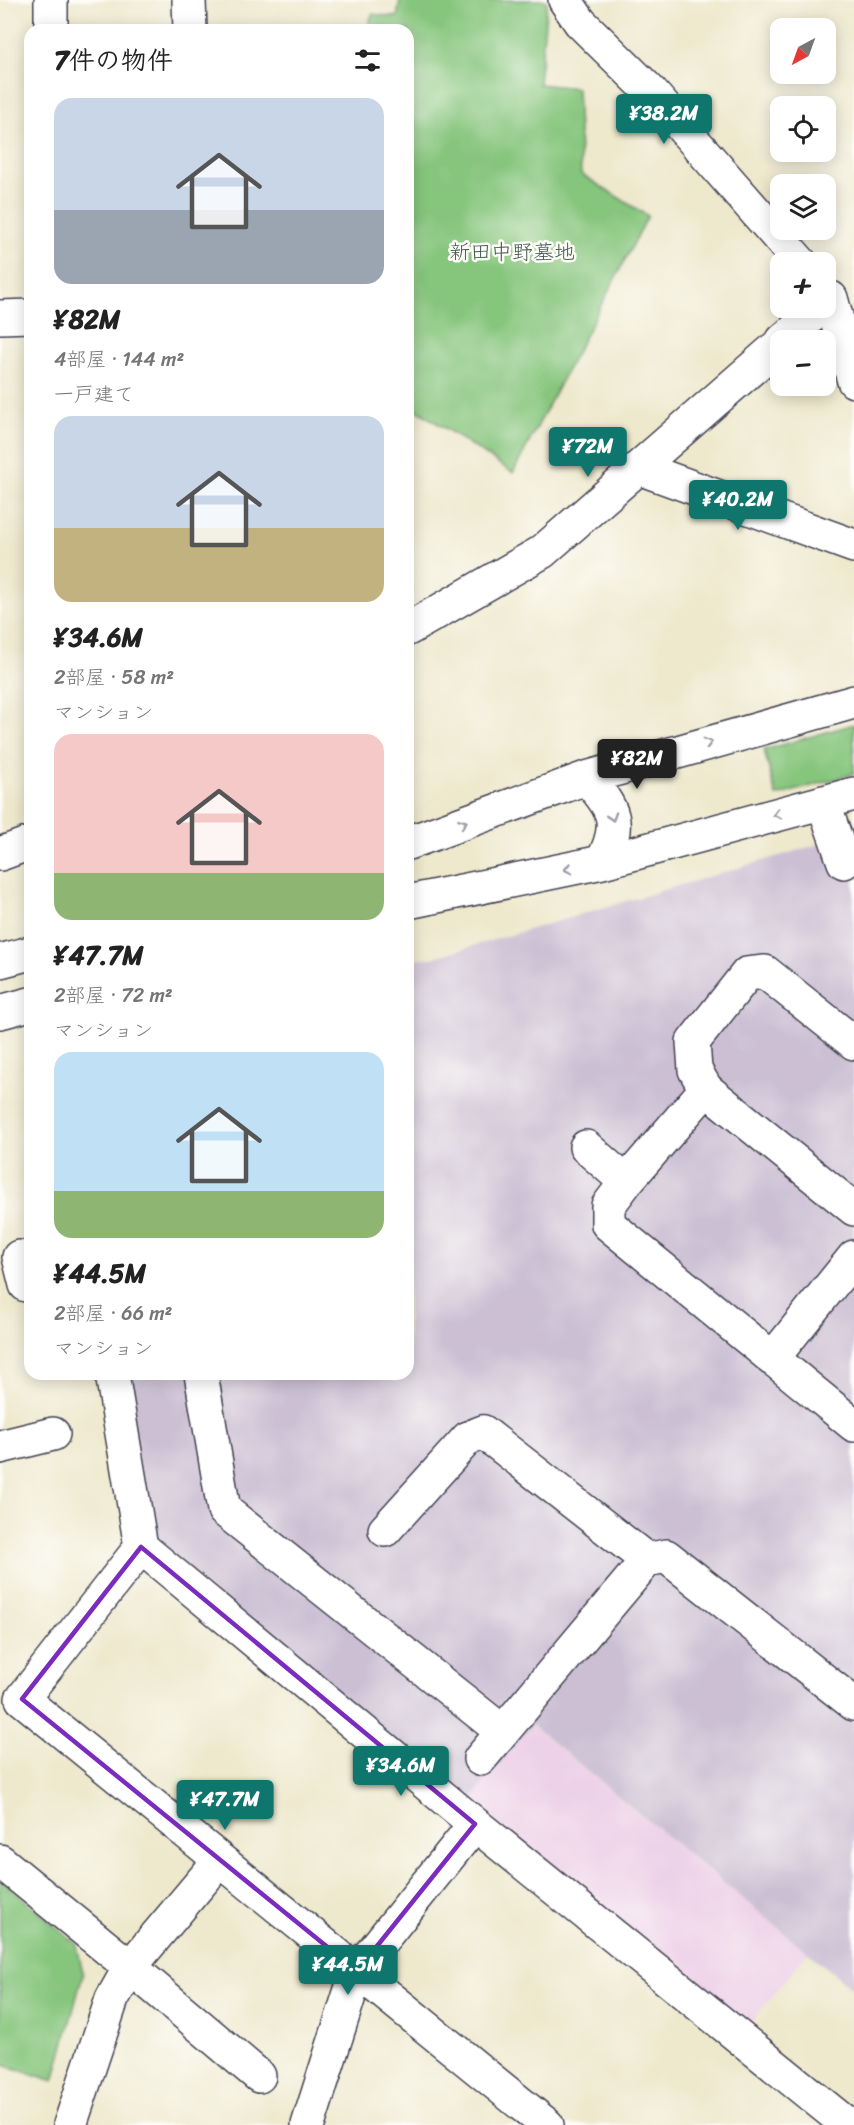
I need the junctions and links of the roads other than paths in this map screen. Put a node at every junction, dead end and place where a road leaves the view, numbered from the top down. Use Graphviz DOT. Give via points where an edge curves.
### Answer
graph roads {
  1 [pos="51,0"];
  2 [pos="189,0"];
  3 [pos="575,7"];
  4 [pos="51,24"];
  5 [pos="190,24"];
  6 [pos="791,252"];
  7 [pos="24,316"];
  8 [pos="0,317"];
  9 [pos="836,317"];
  10 [pos="806,318"];
  11 [pos="794,330"];
  12 [pos="770,353"];
  13 [pos="854,381"];
  14 [pos="639,468"];
  15 [pos="854,546"];
  16 [pos="414,626"];
  17 [pos="854,702"];
  18 [pos="586,778"];
  19 [pos="854,794"];
  20 [pos="823,802"];
  21 [pos="414,841"];
  22 [pos="24,845"];
  23 [pos="0,854"];
  24 [pos="602,862"];
  25 [pos="844,862"];
  26 [pos="414,901"];
  27 [pos="24,955"];
  28 [pos="0,961"];
  29 [pos="24,1006"];
  30 [pos="0,1012"];
  31 [pos="854,1043"];
  32 [pos="706,1089"];
  33 [pos="586,1147"];
  34 [pos="626,1182"];
  35 [pos="854,1209"];
  36 [pos="854,1257"];
  37 [pos="772,1359"];
  38 [pos="113,1380"];
  39 [pos="202,1380"];
  40 [pos="854,1425"];
  41 [pos="53,1434"];
  42 [pos="0,1447"];
  43 [pos="385,1530"];
  44 [pos="141,1547"];
  45 [pos="647,1560"];
  46 [pos="854,1704"];
  47 [pos="503,1732"];
  48 [pos="480,1759"];
  49 [pos="475,1824"];
  50 [pos="220,1860"];
  51 [pos="0,1862"];
  52 [pos="130,1967"];
  53 [pos="357,1971"];
  54 [pos="259,2076"];
  55 [pos="70,2125"];
  56 [pos="308,2125"];
  57 [pos="547,2125"];
  58 [pos="848,2125"];
  1 -- 4 [label="street"];
  2 -- 5 [label="street"];
  3 -- 6 [label="street"];
  7 -- 8 [label="street"];
  9 -- 13 [label="street"];
  10 -- 11 [label="street"];
  12 -- 14 [label="street"];
  14 -- 15 [label="street"];
  14 -- 16 [label="street" via="542,552"];
  18 -- 17 [label="street, one-way"];
  21 -- 18 [label="street, one-way"];
  18 -- 24 [label="street, one-way" via="609,808 615,827"];
  19 -- 20 [label="street"];
  20 -- 24 [label="street, one-way"];
  20 -- 25 [label="street"];
  22 -- 23 [label="street"];
  24 -- 26 [label="street, one-way"];
  27 -- 28 [label="street"];
  29 -- 30 [label="street"];
  31 -- 32 [label="street" via="765,972 747,974 693,1042 695,1070"];
  32 -- 34 [label="street"];
  32 -- 35 [label="street"];
  33 -- 34 [label="street"];
  34 -- 37 [label="street" via="608,1206 608,1224"];
  36 -- 37 [label="street"];
  37 -- 40 [label="street"];
  38 -- 44 [label="street"];
  39 -- 47 [label="street" via="224,1510"];
  41 -- 42 [label="street"];
  43 -- 45 [label="street" via="468,1438 483,1432"];
  44 -- 49 [label="street"];
  44 -- 50 [label="street" via="22,1699"];
  45 -- 46 [label="street" via="666,1556"];
  45 -- 47 [label="street"];
  47 -- 48 [label="street"];
  49 -- 53 [label="street"];
  49 -- 58 [label="street"];
  50 -- 52 [label="street"];
  50 -- 53 [label="street"];
  51 -- 52 [label="street"];
  52 -- 54 [label="street"];
  52 -- 55 [label="street" via="112,1999"];
  53 -- 56 [label="street"];
  53 -- 57 [label="street"];
}
